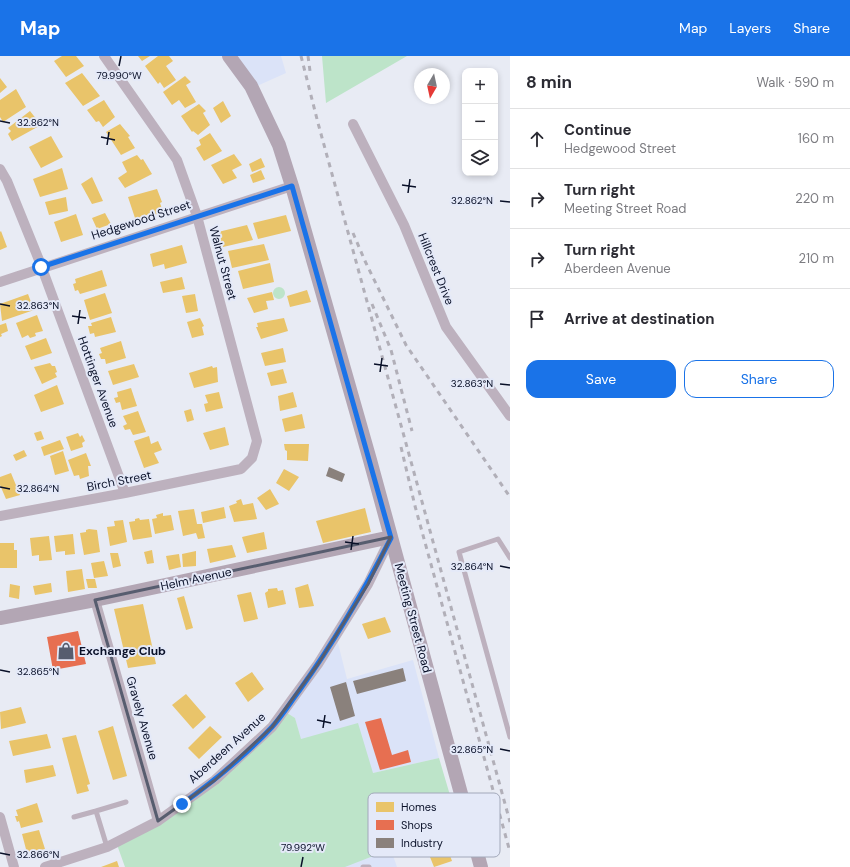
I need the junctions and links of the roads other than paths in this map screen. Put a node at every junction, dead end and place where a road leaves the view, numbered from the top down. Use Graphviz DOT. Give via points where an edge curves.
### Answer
graph roads {
  1 [pos="104,56"];
  2 [pos="229,56"];
  3 [pos="353,124"];
  4 [pos="0,169"];
  5 [pos="292,186"];
  6 [pos="197,216"];
  7 [pos="41,267"];
  8 [pos="0,282"];
  9 [pos="510,416"];
  10 [pos="241,469"];
  11 [pos="125,493"];
  12 [pos="0,516"];
  13 [pos="391,538"];
  14 [pos="510,558"];
  15 [pos="95,600"];
  16 [pos="0,618"];
  17 [pos="510,737"];
  18 [pos="460,793"];
  19 [pos="126,802"];
  20 [pos="96,811"];
  21 [pos="0,817"];
  22 [pos="74,817"];
  23 [pos="158,821"];
  24 [pos="107,847"];
  25 [pos="477,857"];
  26 [pos="14,867"];
  27 [pos="45,867"];
  28 [pos="363,867"];
  29 [pos="369,867"];
  30 [pos="480,867"];
  1 -- 6 [label="street, Walnut Street" via="177,160"];
  2 -- 5 [label="street, Meeting Street Road" via="250,86 276,139"];
  3 -- 9 [label="street, Hillcrest Drive" via="404,225 446,327"];
  4 -- 7 [label="street, Hottinger Avenue" via="8,181"];
  5 -- 6 [label="street, Hedgewood Street"];
  5 -- 13 [label="street, Meeting Street Road"];
  6 -- 7 [label="street, Hedgewood Street"];
  6 -- 10 [label="street, Walnut Street" via="257,440 252,458"];
  7 -- 8 [label="street, Hedgewood Street"];
  7 -- 11 [label="street, Hottinger Avenue"];
  10 -- 11 [label="street, Birch Street"];
  11 -- 12 [label="street, Birch Street"];
  13 -- 15 [label="street, Helm Avenue"];
  13 -- 18 [label="street, Meeting Street Road"];
  13 -- 23 [label="street, Aberdeen Avenue" via="368,584 329,647 272,727 215,780"];
  14 -- 17 [label="lane" via="498,539 459,552"];
  15 -- 16 [label="street, Helm Avenue"];
  15 -- 23 [label="street, Gravely Avenue"];
  19 -- 20 [label="lane"];
  20 -- 22 [label="lane"];
  20 -- 24 [label="lane"];
  21 -- 26 [label="street"];
  23 -- 24 [label="street, Aberdeen Avenue"];
  24 -- 27 [label="street, Aberdeen Avenue"];
  25 -- 30 [label="street, Meeting Street Road"];
  28 -- 29 [label="lane"];
}
